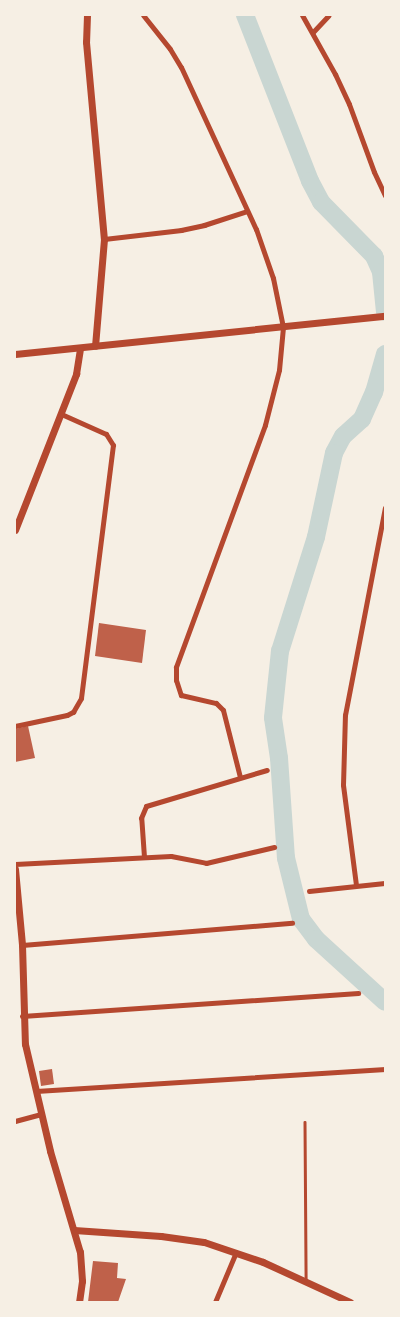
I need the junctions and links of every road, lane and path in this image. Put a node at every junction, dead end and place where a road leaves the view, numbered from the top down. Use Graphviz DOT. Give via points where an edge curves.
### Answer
graph roads {
  1 [pos="87,15"];
  2 [pos="144,15"];
  3 [pos="302,15"];
  4 [pos="329,15"];
  5 [pos="313,32"];
  6 [pos="385,196"];
  7 [pos="247,211"];
  8 [pos="104,239"];
  9 [pos="385,316"];
  10 [pos="283,327"];
  11 [pos="95,346"];
  12 [pos="80,348"];
  13 [pos="15,354"];
  14 [pos="61,414"];
  15 [pos="385,508"];
  16 [pos="15,530"];
  17 [pos="15,726"];
  18 [pos="267,770"];
  19 [pos="240,777"];
  20 [pos="274,848"];
  21 [pos="144,857"];
  22 [pos="15,864"];
  23 [pos="15,869"];
  24 [pos="385,882"];
  25 [pos="356,886"];
  26 [pos="309,891"];
  27 [pos="292,922"];
  28 [pos="22,945"];
  29 [pos="358,993"];
  30 [pos="22,1016"];
  31 [pos="385,1068"];
  32 [pos="36,1091"];
  33 [pos="42,1114"];
  34 [pos="15,1121"];
  35 [pos="304,1122"];
  36 [pos="74,1230"];
  37 [pos="236,1251"];
  38 [pos="306,1281"];
  39 [pos="79,1302"];
  40 [pos="215,1302"];
  41 [pos="350,1302"];
  1 -- 8 [label="street" via="86,42"];
  2 -- 7 [label="street" via="181,67"];
  3 -- 5 [label="street"];
  4 -- 5 [label="street"];
  5 -- 6 [label="street" via="349,104"];
  7 -- 8 [label="street" via="181,230"];
  7 -- 10 [label="street" via="273,278"];
  8 -- 11 [label="street"];
  9 -- 10 [label="street"];
  10 -- 11 [label="street"];
  10 -- 19 [label="street" via="279,370 265,425 176,666 181,695 216,703 224,710"];
  11 -- 12 [label="street"];
  12 -- 13 [label="street"];
  12 -- 14 [label="street" via="76,374"];
  14 -- 16 [label="street"];
  14 -- 17 [label="street" via="106,434 113,444 81,698 73,712 66,715"];
  15 -- 25 [label="street" via="345,715 343,780"];
  18 -- 19 [label="street"];
  19 -- 21 [label="street" via="146,806 141,818"];
  20 -- 21 [label="street" via="206,863 171,856"];
  21 -- 22 [label="street"];
  23 -- 28 [label="street"];
  24 -- 25 [label="street"];
  25 -- 26 [label="street"];
  27 -- 28 [label="street"];
  28 -- 30 [label="street"];
  29 -- 30 [label="street"];
  30 -- 32 [label="street" via="27,1057"];
  31 -- 32 [label="street"];
  32 -- 33 [label="street"];
  33 -- 34 [label="street"];
  33 -- 36 [label="street"];
  35 -- 38 [label="lane"];
  36 -- 37 [label="street" via="186,1239"];
  36 -- 39 [label="street" via="81,1263"];
  37 -- 38 [label="street"];
  37 -- 40 [label="street"];
  38 -- 41 [label="street"];
}
